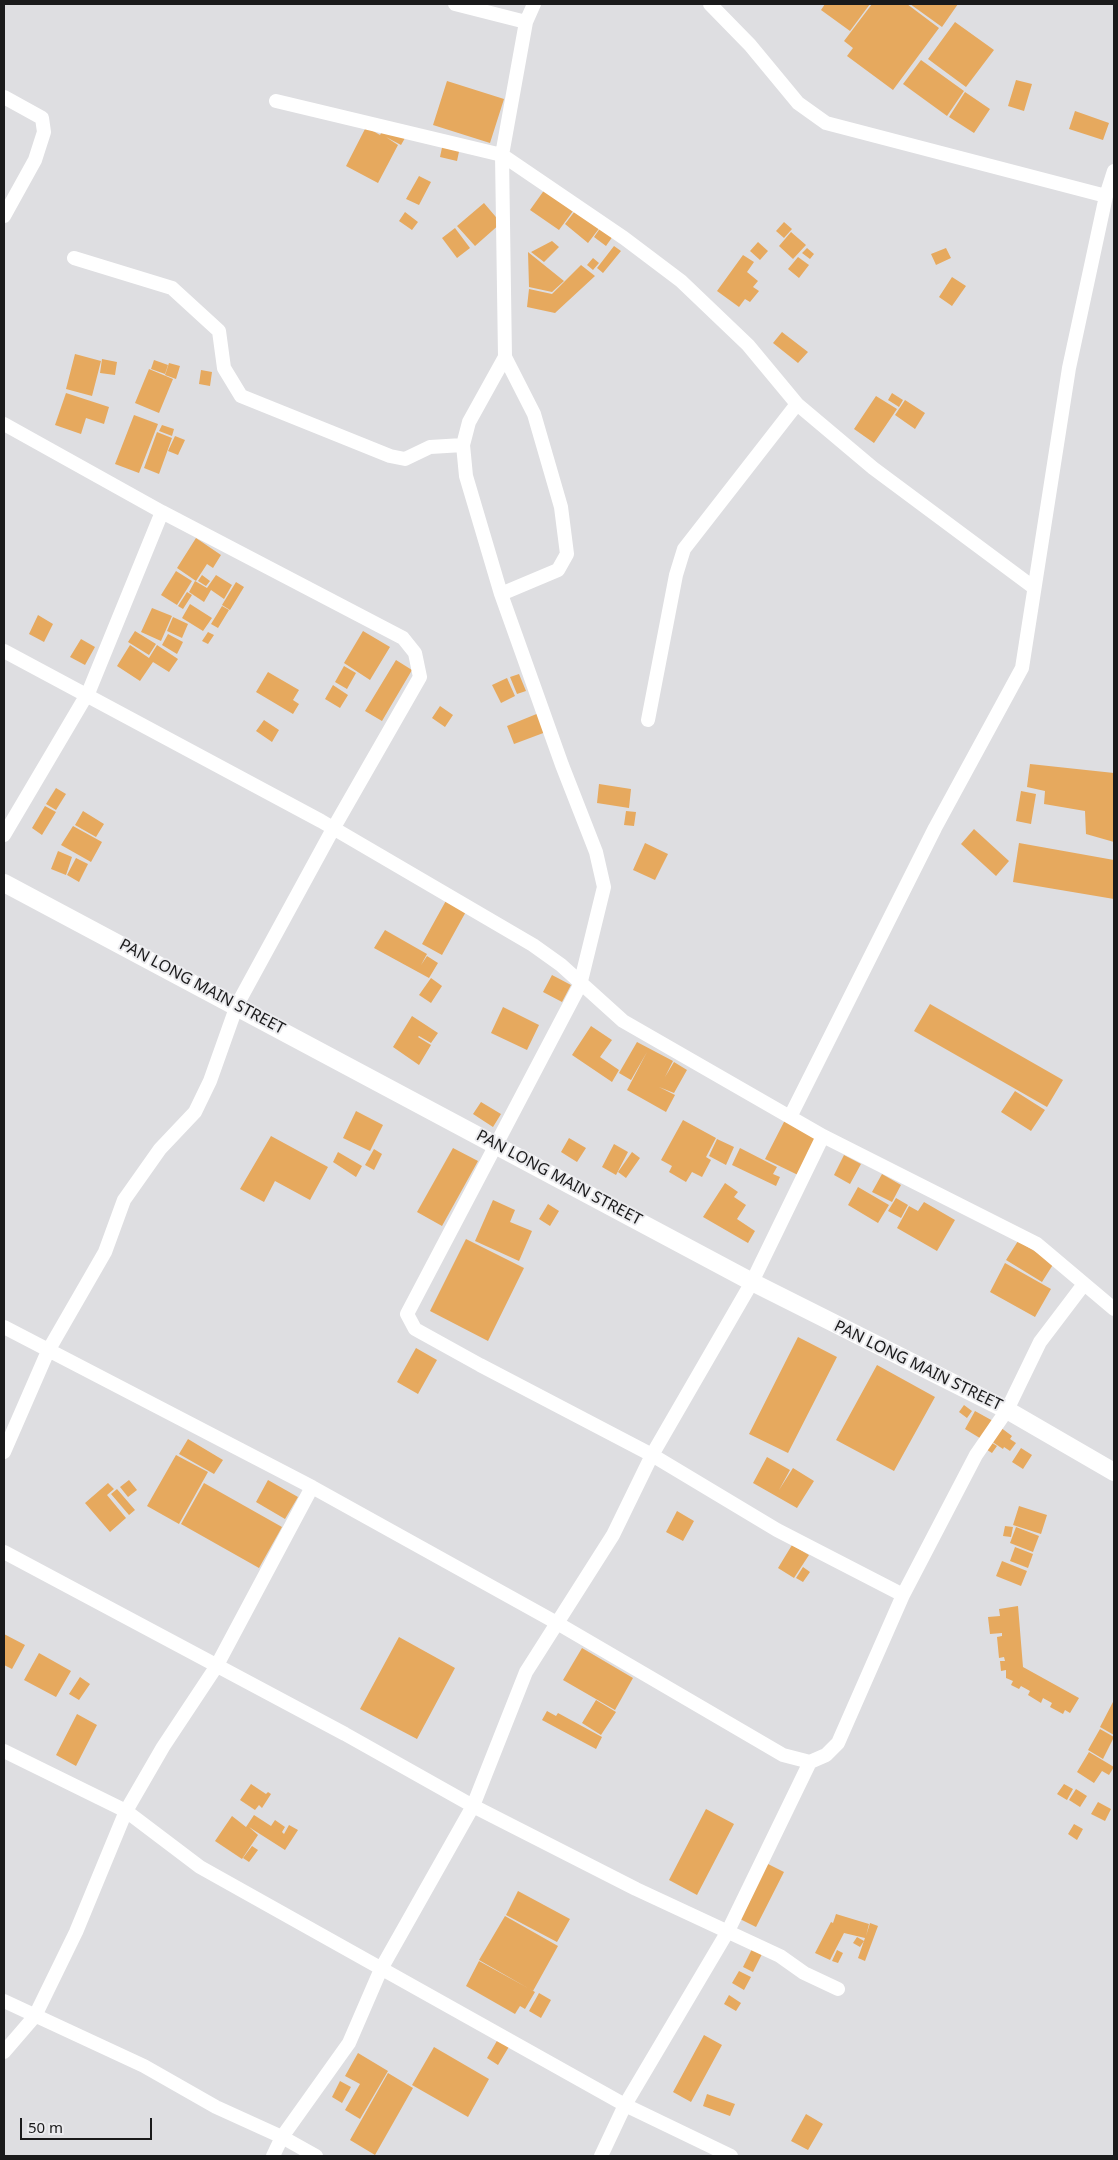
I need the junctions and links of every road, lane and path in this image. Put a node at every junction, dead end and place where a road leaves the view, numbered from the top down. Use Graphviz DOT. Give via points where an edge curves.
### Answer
graph roads {
  1 [pos="455,4"];
  2 [pos="534,4"];
  3 [pos="710,4"];
  4 [pos="526,22"];
  5 [pos="4,97"];
  6 [pos="276,101"];
  7 [pos="502,155"];
  8 [pos="1114,171"];
  9 [pos="1106,196"];
  10 [pos="4,216"];
  11 [pos="74,258"];
  12 [pos="505,357"];
  13 [pos="797,404"];
  14 [pos="4,424"];
  15 [pos="463,445"];
  16 [pos="162,512"];
  17 [pos="1033,587"];
  18 [pos="501,594"];
  19 [pos="4,652"];
  20 [pos="85,695"];
  21 [pos="648,720"];
  22 [pos="333,828"];
  23 [pos="4,836"];
  24 [pos="4,883"];
  25 [pos="580,985"];
  26 [pos="237,1006"];
  27 [pos="790,1117"];
  28 [pos="824,1136"];
  29 [pos="496,1144"];
  30 [pos="752,1282"];
  31 [pos="1084,1284"];
  32 [pos="1114,1309"];
  33 [pos="4,1327"];
  34 [pos="48,1351"];
  35 [pos="1007,1410"];
  36 [pos="4,1452"];
  37 [pos="652,1455"];
  38 [pos="1114,1472"];
  39 [pos="312,1487"];
  40 [pos="4,1552"];
  41 [pos="904,1595"];
  42 [pos="557,1624"];
  43 [pos="216,1667"];
  44 [pos="4,1751"];
  45 [pos="810,1762"];
  46 [pos="473,1806"];
  47 [pos="126,1812"];
  48 [pos="728,1931"];
  49 [pos="381,1969"];
  50 [pos="838,1989"];
  51 [pos="4,2001"];
  52 [pos="35,2016"];
  53 [pos="4,2052"];
  54 [pos="625,2104"];
  55 [pos="282,2137"];
  56 [pos="274,2156"];
  57 [pos="316,2156"];
  58 [pos="601,2156"];
  59 [pos="731,2156"];
  1 -- 4 [label="street"];
  2 -- 4 [label="street"];
  3 -- 9 [label="street" via="750,44 798,103 826,123"];
  4 -- 7 [label="street"];
  5 -- 10 [label="street" via="42,118 44,132 35,160"];
  6 -- 7 [label="street"];
  7 -- 12 [label="street"];
  7 -- 13 [label="street" via="682,281 748,345"];
  8 -- 9 [label="street"];
  9 -- 17 [label="street" via="1069,368"];
  11 -- 15 [label="street" via="172,288 218,331 224,368 242,396 390,456 405,459 430,447"];
  12 -- 15 [label="street" via="469,422"];
  12 -- 18 [label="street" via="534,414 561,506 567,554 558,570"];
  13 -- 17 [label="street" via="874,468"];
  13 -- 21 [label="street" via="684,549"];
  14 -- 16 [label="street"];
  15 -- 18 [label="street" via="466,476"];
  16 -- 20 [label="street"];
  16 -- 22 [label="street" via="403,638 415,652 420,677"];
  17 -- 27 [label="street" via="1022,668 935,828"];
  18 -- 25 [label="street" via="596,852 604,888"];
  19 -- 20 [label="street"];
  20 -- 22 [label="street"];
  20 -- 23 [label="street"];
  22 -- 25 [label="street" via="533,945 561,965"];
  22 -- 26 [label="street"];
  24 -- 26 [label="street, PAN LONG MAIN STREET"];
  25 -- 27 [label="street" via="623,1021"];
  25 -- 29 [label="street"];
  26 -- 29 [label="street, PAN LONG MAIN STREET"];
  26 -- 34 [label="street" via="210,1081 195,1112 160,1150 124,1200 105,1252"];
  27 -- 28 [label="street"];
  28 -- 30 [label="street"];
  28 -- 31 [label="street" via="1037,1244"];
  29 -- 30 [label="street, PAN LONG MAIN STREET"];
  29 -- 37 [label="street" via="407,1314 415,1328"];
  30 -- 35 [label="street, PAN LONG MAIN STREET"];
  30 -- 37 [label="street"];
  31 -- 32 [label="street"];
  31 -- 35 [label="street" via="1040,1342"];
  33 -- 34 [label="street"];
  34 -- 36 [label="street"];
  34 -- 39 [label="street"];
  35 -- 38 [label="street, PAN LONG MAIN STREET"];
  35 -- 41 [label="street" via="983,1443"];
  37 -- 41 [label="street" via="777,1530"];
  37 -- 42 [label="street" via="613,1536"];
  39 -- 42 [label="street"];
  39 -- 43 [label="street"];
  40 -- 43 [label="street"];
  41 -- 45 [label="street" via="838,1743 826,1756"];
  42 -- 45 [label="street" via="783,1755"];
  42 -- 46 [label="street" via="526,1672"];
  43 -- 46 [label="street"];
  43 -- 47 [label="street" via="163,1747"];
  44 -- 47 [label="street"];
  45 -- 48 [label="street"];
  46 -- 48 [label="street" via="636,1889"];
  46 -- 49 [label="street"];
  47 -- 49 [label="street" via="200,1867"];
  47 -- 52 [label="street" via="76,1932"];
  48 -- 50 [label="street"];
  48 -- 54 [label="street"];
  49 -- 54 [label="street"];
  49 -- 55 [label="street" via="349,2043"];
  51 -- 52 [label="street"];
  52 -- 53 [label="street"];
  52 -- 55 [label="street" via="144,2066 216,2107"];
  54 -- 58 [label="street"];
  54 -- 59 [label="street"];
  55 -- 56 [label="street"];
  55 -- 57 [label="street"];
}
